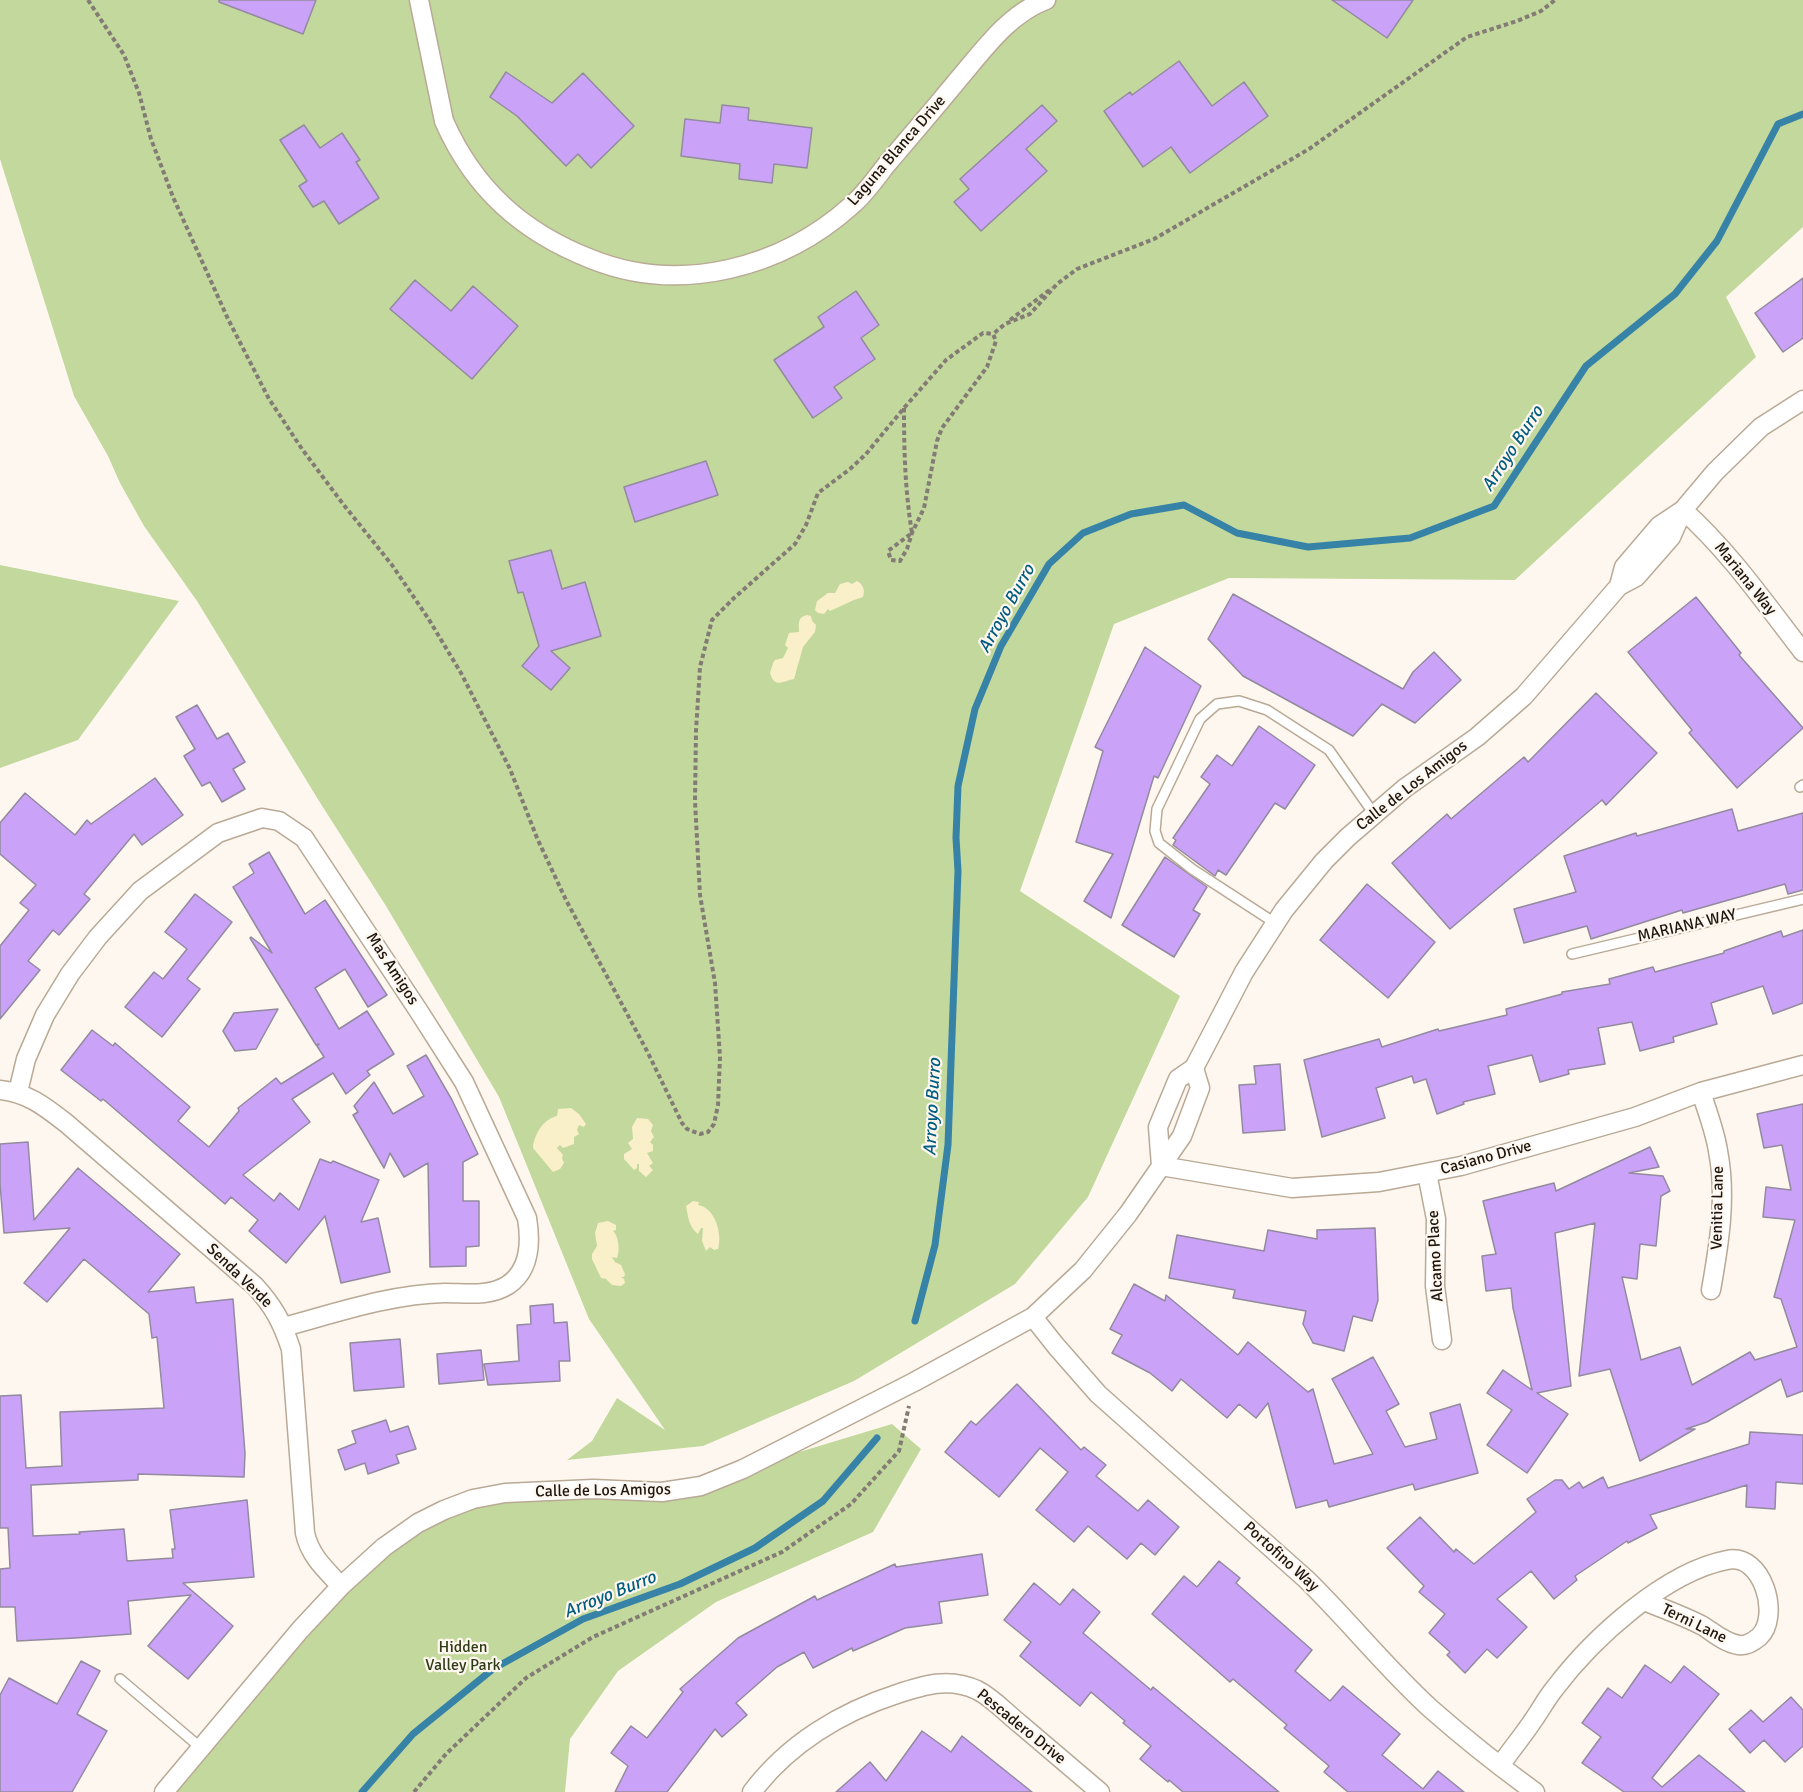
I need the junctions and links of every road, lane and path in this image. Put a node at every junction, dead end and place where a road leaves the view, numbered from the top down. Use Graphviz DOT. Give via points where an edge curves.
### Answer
graph roads {
  1 [pos="88,0"];
  2 [pos="419,0"];
  3 [pos="1046,0"];
  4 [pos="1555,0"];
  5 [pos="1057,284"];
  6 [pos="1005,324"];
  7 [pos="993,334"];
  8 [pos="1803,400"];
  9 [pos="904,408"];
  10 [pos="1683,510"];
  11 [pos="912,533"];
  12 [pos="1803,652"];
  13 [pos="1374,814"];
  14 [pos="1803,898"];
  15 [pos="1275,923"];
  16 [pos="1572,954"];
  17 [pos="1803,1065"];
  18 [pos="1194,1068"];
  19 [pos="9,1091"];
  20 [pos="1701,1092"];
  21 [pos="1161,1166"];
  22 [pos="1427,1173"];
  23 [pos="1711,1290"];
  24 [pos="1032,1317"];
  25 [pos="284,1327"];
  26 [pos="1442,1340"];
  27 [pos="914,1382"];
  28 [pos="341,1586"];
  29 [pos="1644,1601"];
  30 [pos="120,1679"];
  31 [pos="201,1748"];
  32 [pos="1500,1766"];
  33 [pos="164,1792"];
  34 [pos="414,1792"];
  35 [pos="752,1792"];
  36 [pos="1100,1792"];
  37 [pos="1535,1792"];
  1 -- 9 [label="path" via="124,55 173,197 269,399 410,592 461,673 510,769 566,900 682,1123 700,1134 708,1132 714,1124 720,1057 715,983 700,895 695,801 699,677 706,640 712,620 795,544 818,493 850,470"];
  2 -- 3 [label="street, Laguna Blanca Drive" via="444,121 479,180 516,218 560,247 609,267 662,275 714,273 766,260 813,236 853,204 989,44 1017,16"];
  4 -- 5 [label="path" via="1541,11 1467,37 1309,149 1154,239 1077,269"];
  5 -- 6 [label="path"];
  5 -- 6 [label="path" via="1030,314"];
  6 -- 7 [label="path"];
  7 -- 9 [label="path" via="983,333 946,360"];
  7 -- 11 [label="path" via="996,341 987,367 942,428 924,508"];
  8 -- 10 [label="street, Calle de Los Amigos" via="1761,428 1715,472"];
  9 -- 11 [label="path" via="903,465"];
  10 -- 12 [label="street, Mariana Way" via="1742,573"];
  10 -- 13 [label="street, Calle de Los Amigos" via="1659,526 1624,567 1619,586 1524,696 1477,737"];
  11 -- 11 [label="path" via="900,561 891,560 888,551"];
  13 -- 15 [label="street, Calle de Los Amigos" via="1324,861"];
  13 -- 15 [label="lane" via="1329,750 1267,710 1239,701 1217,704 1200,719 1157,810 1155,831 1159,843"];
  14 -- 16 [label="lane, MARIANA WAY"];
  15 -- 18 [label="street, Calle de Los Amigos" via="1244,972"];
  17 -- 20 [label="street, Casiano Drive"];
  18 -- 21 [label="street, Calle de Los Amigos" via="1200,1088 1182,1136"];
  18 -- 21 [label="street, Calle de Los Amigos" via="1178,1078 1158,1127"];
  19 -- 25 [label="street, Senda Verde" via="42,1104 66,1123 255,1286 273,1306"];
  19 -- 25 [label="street, Mas Amigos" via="45,1015 70,974 140,891 218,834 261,818 279,821 304,838 464,1082 527,1218 530,1236 522,1268 510,1284 493,1292 392,1299"];
  20 -- 22 [label="street, Casiano Drive" via="1635,1117"];
  20 -- 23 [label="street, Venitia Lane" via="1718,1149 1722,1180 1719,1245"];
  21 -- 22 [label="street, Casiano Drive" via="1292,1188 1379,1182"];
  21 -- 24 [label="street, Calle de Los Amigos" via="1083,1270"];
  22 -- 26 [label="street, Alcamo Place" via="1436,1219 1435,1286"];
  24 -- 27 [label="street, Calle de Los Amigos"];
  24 -- 32 [label="street, Portofino Way" via="1098,1394 1306,1579 1430,1708"];
  25 -- 28 [label="street, Senda Verde" via="291,1349 307,1544 314,1558"];
  27 -- 28 [label="street, Calle de Los Amigos" via="701,1486 662,1492 593,1489 505,1493 473,1499 410,1528"];
  27 -- 34 [label="path" via="899,1450 851,1504 782,1552 592,1637 526,1678 446,1754"];
  28 -- 31 [label="street, Calle de Los Amigos"];
  29 -- 29 [label="street, Terni Lane" via="1740,1645 1753,1642 1763,1633 1768,1617 1759,1573 1739,1559 1698,1569"];
  29 -- 32 [label="street, Terni Lane" via="1577,1661"];
  30 -- 31 [label="lane"];
  31 -- 33 [label="street, Calle de Los Amigos"];
  32 -- 37 [label="street, Portofino Way"];
  35 -- 36 [label="street, Pescadero Drive" via="796,1746 833,1722 872,1702 942,1683 966,1686 988,1697"];
}
